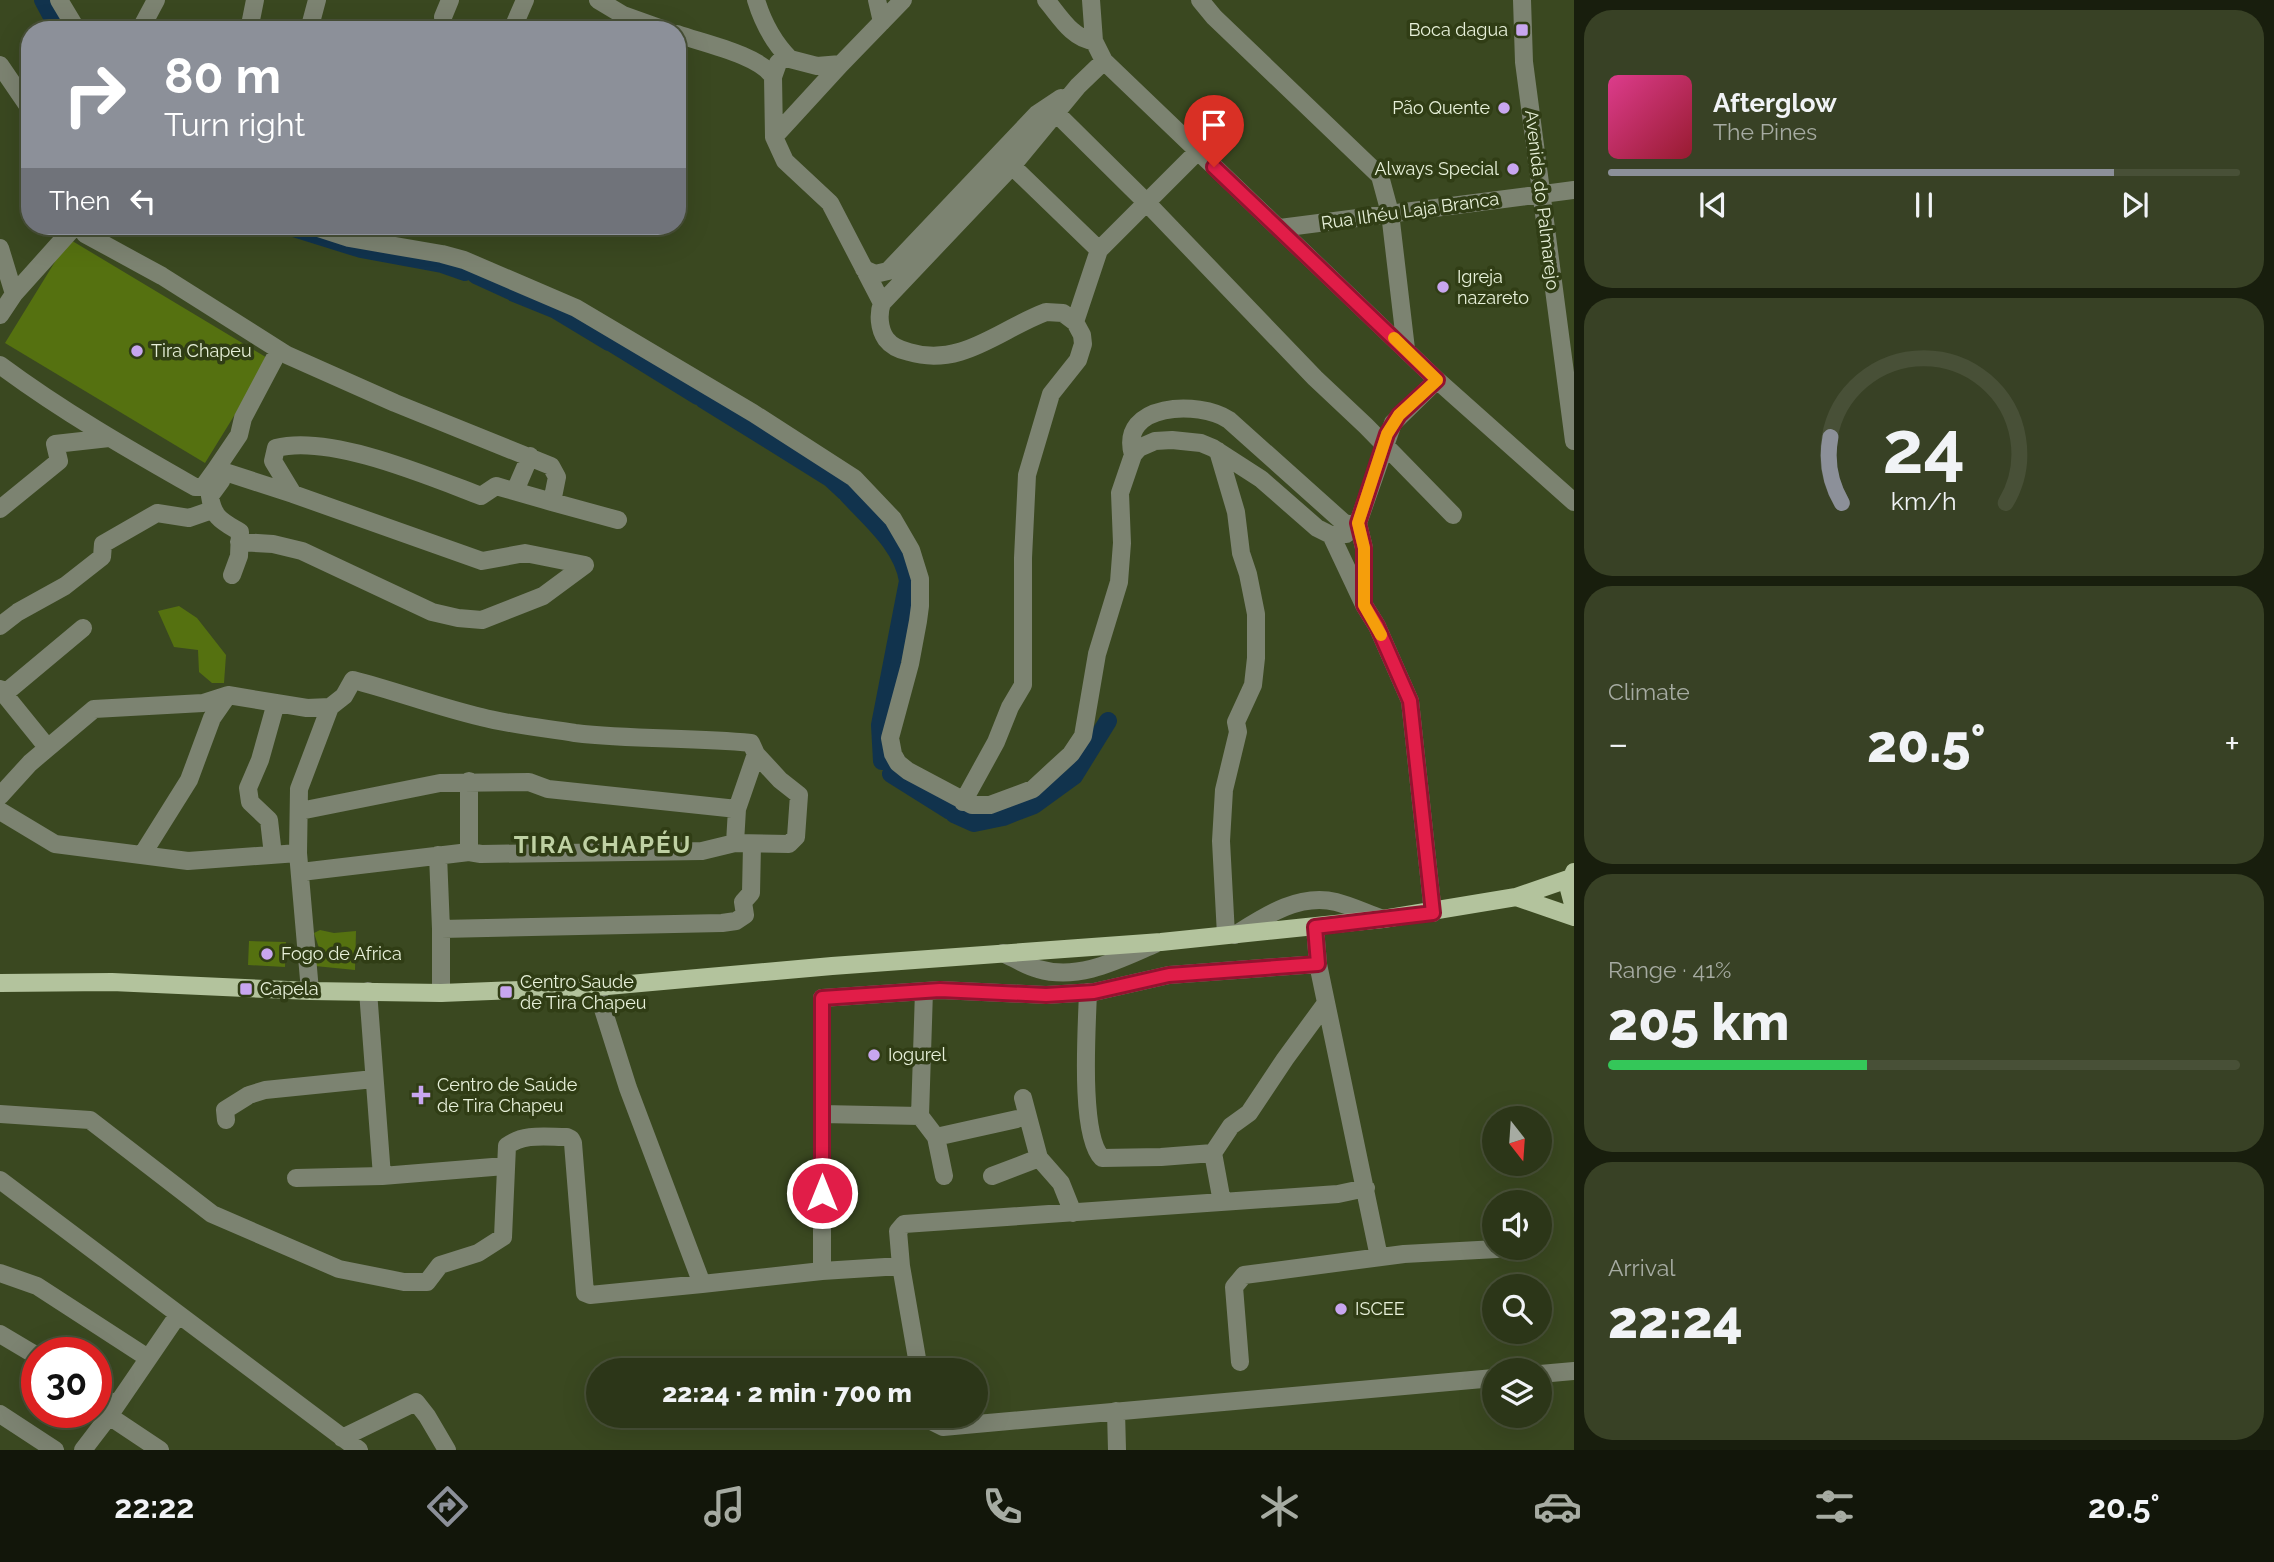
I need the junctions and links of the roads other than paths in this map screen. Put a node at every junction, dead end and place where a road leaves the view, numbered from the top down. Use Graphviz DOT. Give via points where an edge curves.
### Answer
graph roads {
  1 [pos="59,0"];
  2 [pos="156,0"];
  3 [pos="255,0"];
  4 [pos="317,0"];
  5 [pos="450,0"];
  6 [pos="525,0"];
  7 [pos="598,0"];
  8 [pos="756,0"];
  9 [pos="877,0"];
  10 [pos="904,0"];
  11 [pos="1045,0"];
  12 [pos="1091,0"];
  13 [pos="1200,0"];
  14 [pos="1521,0"];
  15 [pos="443,17"];
  16 [pos="72,21"];
  17 [pos="145,21"];
  18 [pos="251,21"];
  19 [pos="311,21"];
  20 [pos="516,21"];
  21 [pos="640,21"];
  22 [pos="882,22"];
  23 [pos="686,37"];
  24 [pos="1094,41"];
  25 [pos="790,59"];
  26 [pos="1104,61"];
  27 [pos="841,64"];
  28 [pos="0,65"];
  29 [pos="773,77"];
  30 [pos="1078,86"];
  31 [pos="21,96"];
  32 [pos="1056,113"];
  33 [pos="774,137"];
  34 [pos="1197,152"];
  35 [pos="1012,166"];
  36 [pos="1574,190"];
  37 [pos="1541,194"];
  38 [pos="1147,203"];
  39 [pos="1390,213"];
  40 [pos="1280,228"];
  41 [pos="67,235"];
  42 [pos="87,235"];
  43 [pos="341,235"];
  44 [pos="0,248"];
  45 [pos="1099,250"];
  46 [pos="864,269"];
  47 [pos="14,294"];
  48 [pos="882,303"];
  49 [pos="0,315"];
  50 [pos="1075,322"];
  51 [pos="1406,349"];
  52 [pos="279,350"];
  53 [pos="0,365"];
  54 [pos="1437,380"];
  55 [pos="109,438"];
  56 [pos="1574,440"];
  57 [pos="1384,446"];
  58 [pos="1218,451"];
  59 [pos="1133,455"];
  60 [pos="530,456"];
  61 [pos="216,469"];
  62 [pos="515,491"];
  63 [pos="293,494"];
  64 [pos="552,502"];
  65 [pos="1574,502"];
  66 [pos="7,504"];
  67 [pos="212,510"];
  68 [pos="1453,515"];
  69 [pos="618,520"];
  70 [pos="1358,523"];
  71 [pos="1331,535"];
  72 [pos="239,542"];
  73 [pos="232,575"];
  74 [pos="1364,605"];
  75 [pos="0,626"];
  76 [pos="83,628"];
  77 [pos="228,695"];
  78 [pos="4,700"];
  79 [pos="276,703"];
  80 [pos="330,707"];
  81 [pos="47,747"];
  82 [pos="756,754"];
  83 [pos="469,781"];
  84 [pos="0,796"];
  85 [pos="963,802"];
  86 [pos="737,809"];
  87 [pos="0,811"];
  88 [pos="300,811"];
  89 [pos="744,844"];
  90 [pos="469,852"];
  91 [pos="298,853"];
  92 [pos="142,855"];
  93 [pos="273,855"];
  94 [pos="438,855"];
  95 [pos="301,872"];
  96 [pos="1573,875"];
  97 [pos="1516,897"];
  98 [pos="1574,908"];
  99 [pos="1433,913"];
  100 [pos="1574,917"];
  101 [pos="1383,919"];
  102 [pos="1315,927"];
  103 [pos="441,929"];
  104 [pos="1230,935"];
  105 [pos="1318,964"];
  106 [pos="0,984"];
  107 [pos="596,987"];
  108 [pos="310,991"];
  109 [pos="368,991"];
  110 [pos="924,991"];
  111 [pos="1088,992"];
  112 [pos="441,993"];
  113 [pos="1326,1003"];
  114 [pos="374,1079"];
  115 [pos="1023,1098"];
  116 [pos="0,1114"];
  117 [pos="822,1114"];
  118 [pos="920,1116"];
  119 [pos="1017,1119"];
  120 [pos="226,1120"];
  121 [pos="936,1138"];
  122 [pos="1213,1153"];
  123 [pos="1039,1158"];
  124 [pos="505,1166"];
  125 [pos="382,1176"];
  126 [pos="943,1176"];
  127 [pos="992,1176"];
  128 [pos="296,1178"];
  129 [pos="0,1180"];
  130 [pos="1367,1193"];
  131 [pos="1222,1202"];
  132 [pos="1073,1213"];
  133 [pos="1482,1249"];
  134 [pos="1379,1256"];
  135 [pos="901,1266"];
  136 [pos="822,1271"];
  137 [pos="3,1281"];
  138 [pos="702,1284"];
  139 [pos="178,1315"];
  140 [pos="0,1334"];
  141 [pos="21,1346"];
  142 [pos="148,1358"];
  143 [pos="917,1358"];
  144 [pos="1240,1362"];
  145 [pos="1574,1371"];
  146 [pos="1552,1373"];
  147 [pos="1482,1379"];
  148 [pos="113,1411"];
  149 [pos="1116,1411"];
  150 [pos="0,1414"];
  151 [pos="988,1423"];
  152 [pos="342,1438"];
  153 [pos="55,1450"];
  154 [pos="83,1450"];
  155 [pos="160,1450"];
  156 [pos="359,1450"];
  157 [pos="447,1450"];
  158 [pos="1117,1450"];
  1 -- 16 [label="street"];
  2 -- 17 [label="street"];
  3 -- 18 [label="street"];
  4 -- 19 [label="street"];
  5 -- 15 [label="street"];
  6 -- 20 [label="street"];
  7 -- 21 [label="street"];
  8 -- 25 [label="street" via="765,26"];
  9 -- 22 [label="street"];
  10 -- 22 [label="street"];
  11 -- 24 [label="street" via="1077,36"];
  12 -- 24 [label="street"];
  13 -- 39 [label="street" via="1380,176"];
  14 -- 37 [label="street, Avenida do Palmarejo"];
  22 -- 27 [label="street"];
  23 -- 29 [label="street" via="755,62"];
  24 -- 26 [label="street"];
  25 -- 27 [label="street" via="817,66"];
  25 -- 29 [label="street" via="778,63"];
  26 -- 30 [label="street"];
  26 -- 34 [label="street"];
  27 -- 33 [label="street"];
  28 -- 31 [label="street"];
  29 -- 33 [label="street"];
  30 -- 32 [label="street"];
  30 -- 46 [label="street" via="1037,114 888,271 875,274"];
  32 -- 35 [label="street"];
  32 -- 38 [label="street"];
  33 -- 46 [label="street" via="785,160 830,204"];
  34 -- 38 [label="street"];
  34 -- 40 [label="street"];
  35 -- 45 [label="street"];
  35 -- 48 [label="street"];
  36 -- 37 [label="street, Rua Ilhéu Laja Branca"];
  37 -- 39 [label="street, Rua Ilhéu Laja Branca"];
  37 -- 56 [label="street, Avenida do Palmarejo"];
  38 -- 45 [label="street"];
  38 -- 57 [label="street"];
  39 -- 40 [label="street, Rua Ilhéu Laja Branca"];
  39 -- 51 [label="street"];
  40 -- 51 [label="street"];
  41 -- 47 [label="street"];
  42 -- 52 [label="street"];
  43 -- 85 [label="street" via="464,260 576,307 854,478 898,527 920,579 916,632 890,738 893,754 908,771"];
  44 -- 47 [label="street"];
  45 -- 50 [label="street"];
  46 -- 48 [label="street"];
  47 -- 49 [label="street"];
  48 -- 50 [label="street" via="880,326 888,341 924,356 968,351 1045,312 1063,313"];
  50 -- 85 [label="street" via="1082,335 1081,353 1051,394 1027,474 1023,685"];
  51 -- 54 [label="street"];
  52 -- 60 [label="street" via="396,404"];
  52 -- 61 [label="street" via="243,418 239,435"];
  53 -- 55 [label="street"];
  54 -- 57 [label="street" via="1399,415"];
  54 -- 65 [label="street"];
  55 -- 61 [label="street" via="195,487 203,486"];
  55 -- 66 [label="street" via="55,444 59,461"];
  57 -- 68 [label="street"];
  57 -- 70 [label="street"];
  58 -- 59 [label="street" via="1188,441 1155,441"];
  58 -- 71 [label="street"];
  58 -- 104 [label="street" via="1236,512 1256,636 1253,685 1236,722 1238,732 1224,790 1221,841"];
  59 -- 70 [label="street" via="1131,435 1141,422 1161,412 1209,410 1229,420 1343,522"];
  59 -- 85 [label="street" via="1120,493 1117,594 1097,653 1083,736 1071,754 1033,789 990,805"];
  60 -- 62 [label="street"];
  60 -- 64 [label="street" via="551,466 557,477"];
  61 -- 63 [label="street"];
  61 -- 67 [label="street" via="221,481 210,496"];
  62 -- 63 [label="street" via="496,486 481,496 347,452 293,443 276,448 273,461"];
  62 -- 64 [label="street"];
  63 -- 72 [label="street" via="482,561 525,553 585,565 543,596 482,620 432,612 302,551"];
  64 -- 69 [label="street"];
  67 -- 72 [label="street" via="240,532"];
  67 -- 75 [label="street" via="189,518 157,513 103,544 102,557"];
  70 -- 71 [label="street" via="1346,534"];
  70 -- 74 [label="street" via="1364,548"];
  71 -- 74 [label="street"];
  72 -- 73 [label="street"];
  74 -- 99 [label="street" via="1410,701"];
  76 -- 78 [label="street"];
  77 -- 79 [label="street"];
  77 -- 81 [label="street" via="203,703 94,709"];
  77 -- 92 [label="street" via="212,718 189,780"];
  78 -- 81 [label="street"];
  79 -- 80 [label="street" via="307,709"];
  79 -- 93 [label="street" via="248,788 250,802 269,820"];
  80 -- 82 [label="street" via="344,696 353,680 481,717 579,733 751,743"];
  80 -- 88 [label="street" via="299,789"];
  81 -- 84 [label="street"];
  82 -- 86 [label="street"];
  82 -- 89 [label="street" via="799,795 796,837 789,844"];
  83 -- 86 [label="street" via="529,782 548,789"];
  83 -- 88 [label="street"];
  83 -- 90 [label="street"];
  86 -- 89 [label="street"];
  87 -- 92 [label="street" via="55,844"];
  88 -- 91 [label="street"];
  89 -- 90 [label="street" via="702,851"];
  89 -- 103 [label="street" via="751,893 743,902 745,915 736,921"];
  90 -- 94 [label="street"];
  91 -- 93 [label="street"];
  91 -- 95 [label="street"];
  92 -- 93 [label="street" via="188,861"];
  94 -- 95 [label="street"];
  94 -- 103 [label="street"];
  95 -- 108 [label="street"];
  96 -- 97 [label="main road"];
  96 -- 98 [label="main road" via="1570,895"];
  97 -- 99 [label="main road"];
  97 -- 100 [label="main road"];
  99 -- 101 [label="main road"];
  101 -- 102 [label="main road"];
  101 -- 104 [label="street" via="1335,902 1306,902 1275,910"];
  102 -- 104 [label="main road"];
  102 -- 105 [label="street"];
  103 -- 112 [label="street"];
  104 -- 107 [label="main road"];
  105 -- 111 [label="street" via="1169,975"];
  105 -- 113 [label="street"];
  106 -- 108 [label="main road" via="112,982"];
  107 -- 112 [label="main road"];
  107 -- 138 [label="street" via="628,1088"];
  108 -- 109 [label="main road"];
  109 -- 112 [label="main road"];
  109 -- 114 [label="street"];
  110 -- 111 [label="street"];
  110 -- 117 [label="street" via="822,998"];
  110 -- 118 [label="street"];
  111 -- 122 [label="street" via="1088,1102 1097,1152 1102,1158"];
  113 -- 122 [label="street" via="1249,1113 1231,1126"];
  113 -- 130 [label="street"];
  114 -- 120 [label="street" via="265,1090 225,1110"];
  114 -- 125 [label="street"];
  115 -- 123 [label="street"];
  116 -- 124 [label="street" via="90,1120 212,1214 339,1269 404,1282 427,1282 440,1265 478,1253 503,1237"];
  117 -- 118 [label="street"];
  117 -- 136 [label="street"];
  118 -- 121 [label="street"];
  119 -- 121 [label="street"];
  121 -- 126 [label="street"];
  122 -- 131 [label="street"];
  123 -- 127 [label="street"];
  123 -- 132 [label="street" via="1061,1183"];
  124 -- 125 [label="street"];
  124 -- 138 [label="street" via="507,1146 514,1140 571,1139 585,1293"];
  125 -- 128 [label="street"];
  129 -- 139 [label="street"];
  130 -- 131 [label="street"];
  130 -- 134 [label="street"];
  131 -- 132 [label="street"];
  132 -- 135 [label="street" via="904,1224 898,1231"];
  133 -- 134 [label="street"];
  134 -- 144 [label="street" via="1244,1275 1234,1287"];
  135 -- 136 [label="street"];
  135 -- 143 [label="street"];
  136 -- 138 [label="street"];
  137 -- 142 [label="street" via="37,1286"];
  139 -- 142 [label="street"];
  139 -- 152 [label="street"];
  140 -- 141 [label="street"];
  142 -- 148 [label="street"];
  145 -- 146 [label="street"];
  147 -- 149 [label="street"];
  148 -- 154 [label="street"];
  148 -- 155 [label="street"];
  149 -- 151 [label="street"];
  149 -- 158 [label="street"];
  150 -- 153 [label="street"];
  152 -- 156 [label="street"];
  152 -- 157 [label="street" via="416,1402"];
}
